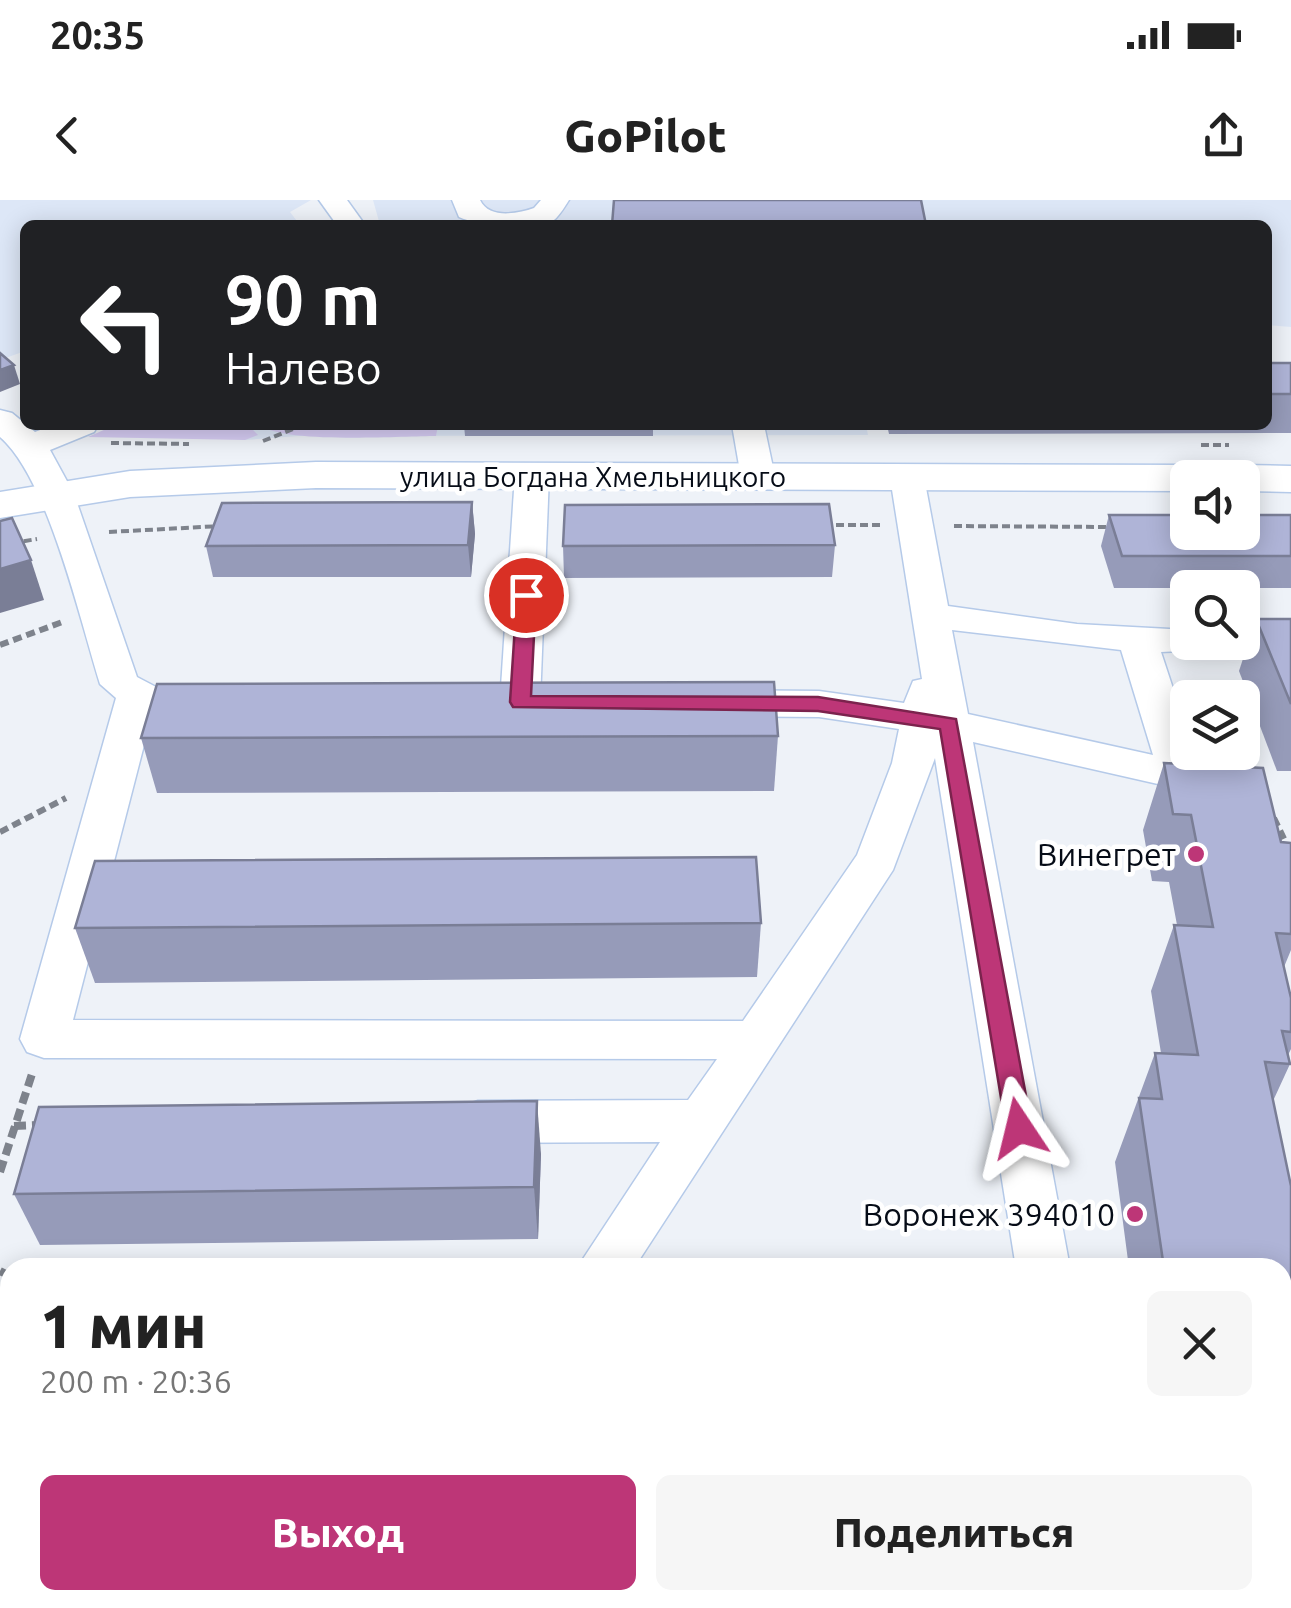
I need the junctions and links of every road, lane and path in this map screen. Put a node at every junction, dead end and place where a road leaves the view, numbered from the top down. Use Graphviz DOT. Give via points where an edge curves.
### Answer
graph roads {
  1 [pos="555,200"];
  2 [pos="452,212"];
  3 [pos="484,220"];
  4 [pos="517,220"];
  5 [pos="0,420"];
  6 [pos="70,430"];
  7 [pos="290,430"];
  8 [pos="749,430"];
  9 [pos="252,445"];
  10 [pos="32,446"];
  11 [pos="532,475"];
  12 [pos="758,477"];
  13 [pos="907,477"];
  14 [pos="1170,478"];
  15 [pos="1260,478"];
  16 [pos="1291,479"];
  17 [pos="57,494"];
  18 [pos="0,505"];
  19 [pos="813,525"];
  20 [pos="233,526"];
  21 [pos="912,526"];
  22 [pos="1128,527"];
  23 [pos="70,535"];
  24 [pos="0,544"];
  25 [pos="94,610"];
  26 [pos="933,629"];
  27 [pos="1137,639"];
  28 [pos="1170,641"];
  29 [pos="1260,642"];
  30 [pos="1291,642"];
  31 [pos="0,645"];
  32 [pos="138,694"];
  33 [pos="520,703"];
  34 [pos="679,703"];
  35 [pos="248,709"];
  36 [pos="935,722"];
  37 [pos="116,772"];
  38 [pos="1266,804"];
  39 [pos="0,832"];
  40 [pos="1291,853"];
  41 [pos="44,1038"];
  42 [pos="755,1040"];
  43 [pos="701,1121"];
  44 [pos="427,1122"];
  45 [pos="56,1124"];
  46 [pos="14,1126"];
  47 [pos="0,1172"];
  48 [pos="611,1258"];
  49 [pos="1041,1258"];
  1 -- 4 [label="street" via="552,209"];
  2 -- 3 [label="street" via="469,211"];
  5 -- 10 [label="street"];
  6 -- 10 [label="street"];
  7 -- 9 [label="path"];
  8 -- 12 [label="street"];
  10 -- 17 [label="street"];
  11 -- 12 [label="main road, улица Богдана Хмельницкого"];
  11 -- 17 [label="main road, улица Богдана Хмельницкого" via="208,479"];
  11 -- 33 [label="street"];
  12 -- 13 [label="main road, улица Богдана Хмельницкого"];
  13 -- 14 [label="main road, улица Богдана Хмельницкого"];
  13 -- 21 [label="street"];
  15 -- 16 [label="main road"];
  17 -- 18 [label="main road, улица Богдана Хмельницкого"];
  17 -- 23 [label="street"];
  19 -- 21 [label="path"];
  20 -- 23 [label="path"];
  21 -- 22 [label="path"];
  21 -- 26 [label="street"];
  23 -- 24 [label="path"];
  23 -- 25 [label="street"];
  25 -- 31 [label="path"];
  25 -- 32 [label="street" via="120,684"];
  26 -- 27 [label="street"];
  26 -- 36 [label="street"];
  27 -- 28 [label="street"];
  27 -- 36 [label="street" via="1180,775"];
  29 -- 30 [label="street"];
  32 -- 35 [label="street" via="170,710"];
  32 -- 37 [label="street"];
  34 -- 36 [label="street" via="818,704"];
  36 -- 42 [label="street" via="912,763 877,859"];
  36 -- 49 [label="street"];
  37 -- 39 [label="path"];
  37 -- 41 [label="street"];
  38 -- 40 [label="path"];
  41 -- 42 [label="street"];
  41 -- 46 [label="path"];
  42 -- 43 [label="street"];
  43 -- 44 [label="street"];
  43 -- 48 [label="street"];
  45 -- 46 [label="path"];
  46 -- 47 [label="path"];
}
